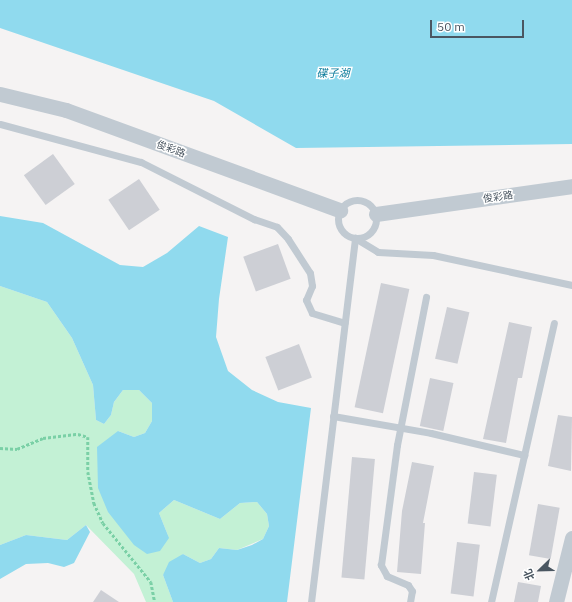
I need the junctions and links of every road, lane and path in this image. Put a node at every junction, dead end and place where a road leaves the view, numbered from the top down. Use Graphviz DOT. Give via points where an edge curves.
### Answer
graph roads {
  1 [pos="0,94"];
  2 [pos="0,124"];
  3 [pos="572,186"];
  4 [pos="340,210"];
  5 [pos="376,214"];
  6 [pos="355,238"];
  7 [pos="572,285"];
  8 [pos="426,297"];
  9 [pos="345,323"];
  10 [pos="554,323"];
  11 [pos="333,416"];
  12 [pos="400,428"];
  13 [pos="0,448"];
  14 [pos="524,455"];
  15 [pos="572,538"];
  16 [pos="155,602"];
  17 [pos="311,602"];
  18 [pos="410,602"];
  19 [pos="490,602"];
  20 [pos="556,602"];
  1 -- 4 [label="street, 俊彩路" via="66,110"];
  2 -- 9 [label="lane" via="140,162 277,227 310,273 312,286 306,300 312,313"];
  3 -- 5 [label="street, 俊彩路"];
  4 -- 5 [label="lane" via="344,205 356,200 368,204"];
  4 -- 6 [label="lane" via="340,228"];
  5 -- 6 [label="lane" via="372,232"];
  6 -- 7 [label="lane" via="378,252 433,255"];
  6 -- 9 [label="lane"];
  8 -- 12 [label="lane"];
  9 -- 11 [label="lane"];
  10 -- 14 [label="lane"];
  11 -- 12 [label="lane"];
  11 -- 17 [label="lane"];
  12 -- 14 [label="lane"];
  12 -- 18 [label="lane" via="381,565 387,576 408,585 412,591"];
  13 -- 16 [label="path" via="17,449 43,438 78,434 88,437 88,472 94,503 103,523 151,582"];
  14 -- 19 [label="lane"];
  15 -- 20 [label="street"];
}
